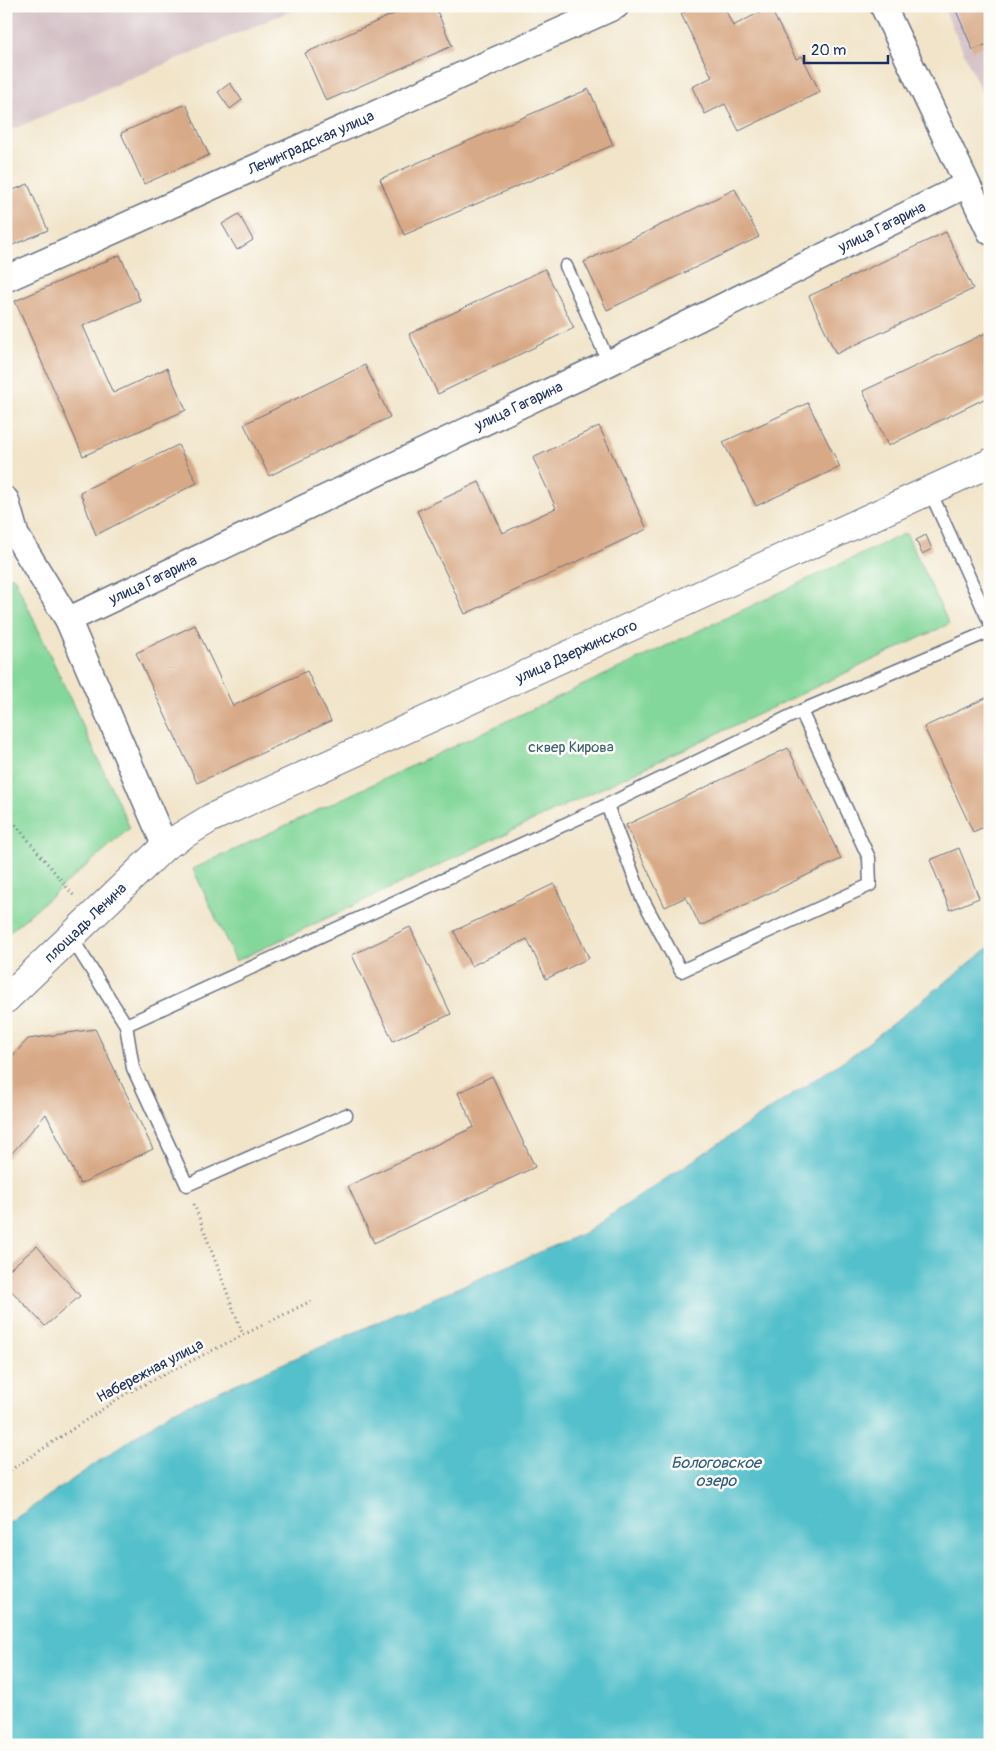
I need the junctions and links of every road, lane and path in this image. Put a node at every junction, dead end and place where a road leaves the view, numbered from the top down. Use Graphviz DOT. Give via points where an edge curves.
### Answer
graph roads {
  1 [pos="616,6"];
  2 [pos="883,6"];
  3 [pos="966,185"];
  4 [pos="990,232"];
  5 [pos="566,266"];
  6 [pos="6,279"];
  7 [pos="609,363"];
  8 [pos="990,463"];
  9 [pos="929,489"];
  10 [pos="6,500"];
  11 [pos="11,536"];
  12 [pos="68,620"];
  13 [pos="990,623"];
  14 [pos="990,631"];
  15 [pos="801,711"];
  16 [pos="607,805"];
  17 [pos="6,813"];
  18 [pos="166,846"];
  19 [pos="91,918"];
  20 [pos="71,937"];
  21 [pos="6,999"];
  22 [pos="126,1025"];
  23 [pos="346,1116"];
  24 [pos="187,1185"];
  25 [pos="311,1301"];
  26 [pos="242,1336"];
  27 [pos="6,1473"];
  1 -- 6 [label="street, Ленинградская улица"];
  2 -- 3 [label="street"];
  3 -- 4 [label="street"];
  3 -- 7 [label="street, улица Гагарина"];
  5 -- 7 [label="lane"];
  7 -- 12 [label="street, улица Гагарина"];
  8 -- 9 [label="main road, улица Дзержинского"];
  9 -- 13 [label="lane"];
  9 -- 18 [label="main road, улица Дзержинского" via="211,818"];
  10 -- 11 [label="street"];
  11 -- 12 [label="street"];
  12 -- 18 [label="street"];
  14 -- 15 [label="lane"];
  15 -- 16 [label="lane"];
  15 -- 16 [label="lane" via="869,858 870,885 681,970 642,898"];
  16 -- 22 [label="lane"];
  17 -- 19 [label="path"];
  18 -- 19 [label="main road, площадь Ленина"];
  19 -- 20 [label="main road, площадь Ленина"];
  20 -- 21 [label="main road, площадь Ленина"];
  20 -- 22 [label="lane"];
  22 -- 24 [label="lane" via="133,1068"];
  23 -- 24 [label="lane"];
  24 -- 26 [label="path"];
  25 -- 26 [label="path, Набережная улица"];
  26 -- 27 [label="path, Набережная улица" via="127,1393"];
}
